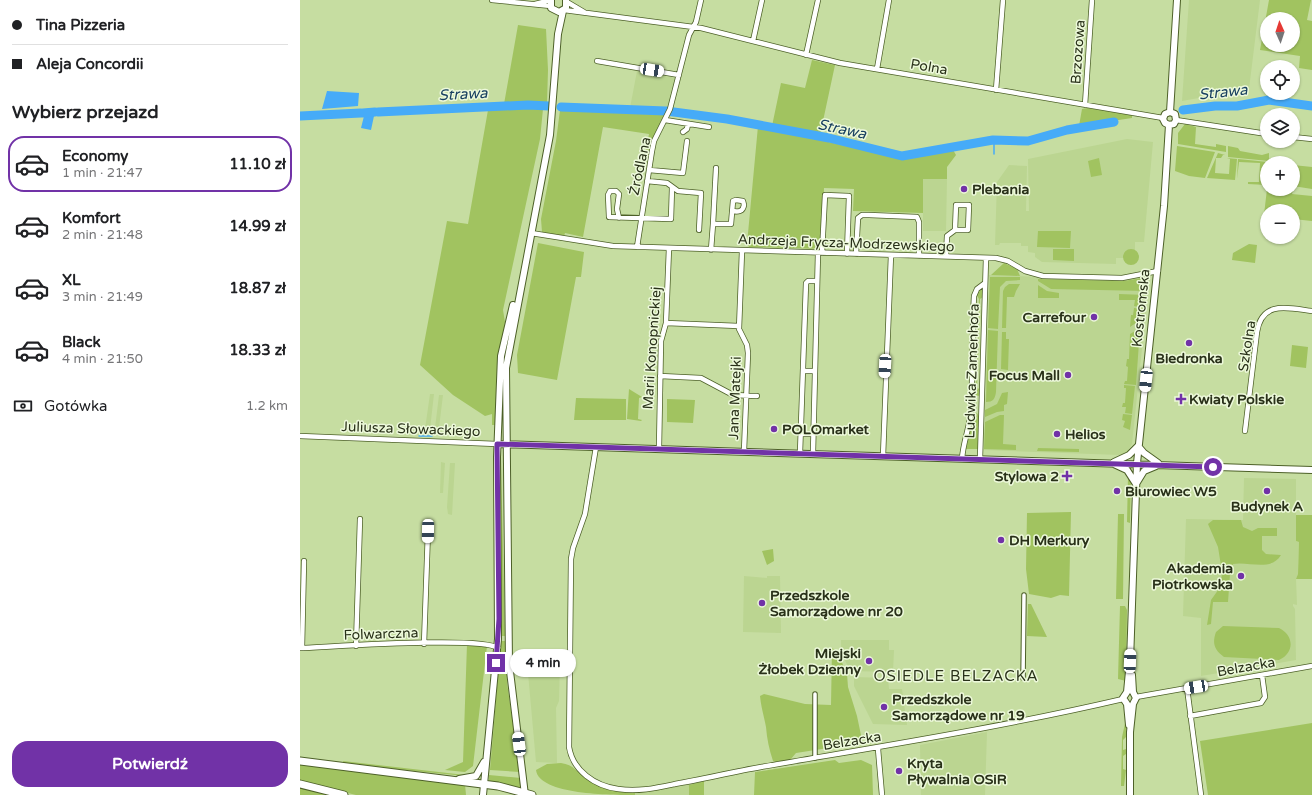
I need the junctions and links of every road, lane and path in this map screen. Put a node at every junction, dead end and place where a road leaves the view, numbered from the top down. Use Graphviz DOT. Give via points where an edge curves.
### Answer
graph roads {
  1 [pos="492,0"];
  2 [pos="702,0"];
  3 [pos="762,0"];
  4 [pos="818,0"];
  5 [pos="889,0"];
  6 [pos="1002,0"];
  7 [pos="1092,0"];
  8 [pos="1177,0"];
  9 [pos="567,1"];
  10 [pos="552,4"];
  11 [pos="564,11"];
  12 [pos="587,13"];
  13 [pos="692,27"];
  14 [pos="558,34"];
  15 [pos="753,41"];
  16 [pos="806,55"];
  17 [pos="596,62"];
  18 [pos="877,69"];
  19 [pos="679,75"];
  20 [pos="996,90"];
  21 [pos="1085,105"];
  22 [pos="1170,112"];
  23 [pos="1163,118"];
  24 [pos="665,120"];
  25 [pos="1176,120"];
  26 [pos="688,124"];
  27 [pos="1169,125"];
  28 [pos="709,127"];
  29 [pos="683,132"];
  30 [pos="1260,133"];
  31 [pos="1300,138"];
  32 [pos="1312,139"];
  33 [pos="687,141"];
  34 [pos="716,168"];
  35 [pos="649,170"];
  36 [pos="647,180"];
  37 [pos="672,188"];
  38 [pos="732,211"];
  39 [pos="619,218"];
  40 [pos="641,219"];
  41 [pos="713,224"];
  42 [pos="699,230"];
  43 [pos="955,230"];
  44 [pos="531,232"];
  45 [pos="637,247"];
  46 [pos="670,248"];
  47 [pos="711,250"];
  48 [pos="742,251"];
  49 [pos="820,253"];
  50 [pos="847,254"];
  51 [pos="856,254"];
  52 [pos="890,255"];
  53 [pos="919,256"];
  54 [pos="946,256"];
  55 [pos="986,258"];
  56 [pos="525,265"];
  57 [pos="1158,271"];
  58 [pos="817,281"];
  59 [pos="985,283"];
  60 [pos="1312,311"];
  61 [pos="666,323"];
  62 [pos="740,326"];
  63 [pos="803,371"];
  64 [pos="815,371"];
  65 [pos="660,376"];
  66 [pos="746,396"];
  67 [pos="757,396"];
  68 [pos="981,408"];
  69 [pos="971,410"];
  70 [pos="1245,431"];
  71 [pos="801,434"];
  72 [pos="813,434"];
  73 [pos="300,436"];
  74 [pos="497,444"];
  75 [pos="506,444"];
  76 [pos="1138,446"];
  77 [pos="596,447"];
  78 [pos="659,448"];
  79 [pos="744,451"];
  80 [pos="800,453"];
  81 [pos="813,453"];
  82 [pos="883,456"];
  83 [pos="962,458"];
  84 [pos="980,459"];
  85 [pos="1112,463"];
  86 [pos="1136,463"];
  87 [pos="1160,464"];
  88 [pos="1312,470"];
  89 [pos="1136,484"];
  90 [pos="360,520"];
  91 [pos="428,531"];
  92 [pos="304,561"];
  93 [pos="1024,595"];
  94 [pos="424,644"];
  95 [pos="356,646"];
  96 [pos="301,648"];
  97 [pos="498,648"];
  98 [pos="1312,666"];
  99 [pos="1262,675"];
  100 [pos="1023,678"];
  101 [pos="1186,688"];
  102 [pos="815,694"];
  103 [pos="1132,694"];
  104 [pos="1128,702"];
  105 [pos="1190,716"];
  106 [pos="878,749"];
  107 [pos="486,757"];
  108 [pos="815,758"];
  109 [pos="300,761"];
  110 [pos="452,780"];
  111 [pos="300,784"];
  112 [pos="484,784"];
  113 [pos="527,794"];
  114 [pos="344,795"];
  115 [pos="483,795"];
  116 [pos="882,795"];
  117 [pos="1130,795"];
  118 [pos="1201,795"];
  1 -- 10 [label="street"];
  2 -- 13 [label="street, Źródlana" via="698,18"];
  3 -- 15 [label="street"];
  4 -- 16 [label="street"];
  5 -- 18 [label="street"];
  6 -- 20 [label="street"];
  7 -- 21 [label="street, Brzozowa"];
  8 -- 22 [label="street"];
  9 -- 11 [label="street"];
  9 -- 12 [label="street"];
  10 -- 11 [label="street"];
  10 -- 14 [label="street"];
  11 -- 12 [label="street, Polna"];
  11 -- 14 [label="street"];
  12 -- 13 [label="street, Polna"];
  13 -- 15 [label="street, Polna"];
  13 -- 19 [label="street, Źródlana"];
  14 -- 44 [label="street" via="552,121"];
  15 -- 16 [label="street, Polna"];
  16 -- 18 [label="street, Polna"];
  17 -- 19 [label="street"];
  18 -- 20 [label="street, Polna"];
  19 -- 24 [label="street, Źródlana" via="670,112"];
  20 -- 21 [label="street, Polna"];
  21 -- 23 [label="street, Polna"];
  22 -- 23 [label="street"];
  22 -- 25 [label="street" via="1175,114"];
  23 -- 27 [label="street"];
  24 -- 26 [label="street"];
  24 -- 35 [label="street, Źródlana" via="654,141"];
  25 -- 27 [label="street" via="1174,124"];
  25 -- 30 [label="street"];
  26 -- 28 [label="street"];
  26 -- 29 [label="street"];
  27 -- 57 [label="street, Kostromska"];
  31 -- 32 [label="street"];
  33 -- 35 [label="street" via="683,173"];
  34 -- 41 [label="street"];
  35 -- 36 [label="street, Źródlana"];
  36 -- 37 [label="street" via="662,181 670,184"];
  36 -- 40 [label="street, Źródlana"];
  37 -- 40 [label="street" via="671,219"];
  37 -- 42 [label="street" via="701,194"];
  38 -- 41 [label="street" via="731,224"];
  39 -- 39 [label="street" via="608,216 610,191 619,194"];
  39 -- 40 [label="street"];
  40 -- 45 [label="street, Źródlana"];
  41 -- 47 [label="street"];
  43 -- 43 [label="street" via="956,205 970,205 968,230"];
  43 -- 54 [label="street" via="947,236"];
  44 -- 45 [label="street, Andrzeja Frycza-Modrzewskiego" via="595,244"];
  44 -- 56 [label="street"];
  45 -- 46 [label="street, Andrzeja Frycza-Modrzewskiego"];
  46 -- 47 [label="street, Andrzeja Frycza-Modrzewskiego"];
  46 -- 61 [label="street, Marii Konopnickiej"];
  47 -- 48 [label="street, Andrzeja Frycza-Modrzewskiego"];
  48 -- 49 [label="street, Andrzeja Frycza-Modrzewskiego"];
  48 -- 62 [label="street, Jana Matejki"];
  49 -- 50 [label="street, Andrzeja Frycza-Modrzewskiego"];
  49 -- 50 [label="street" via="825,195 849,196"];
  49 -- 58 [label="street"];
  50 -- 51 [label="street, Andrzeja Frycza-Modrzewskiego"];
  51 -- 52 [label="street, Andrzeja Frycza-Modrzewskiego"];
  51 -- 53 [label="street" via="858,218 869,215 917,217"];
  52 -- 53 [label="street, Andrzeja Frycza-Modrzewskiego"];
  52 -- 82 [label="street"];
  53 -- 54 [label="street, Andrzeja Frycza-Modrzewskiego"];
  54 -- 55 [label="street, Andrzeja Frycza-Modrzewskiego"];
  55 -- 57 [label="street, Andrzeja Frycza-Modrzewskiego" via="1002,259 1043,276 1122,278"];
  55 -- 59 [label="street, Ludwika Zamenhofa"];
  56 -- 74 [label="street" via="500,356"];
  56 -- 75 [label="street" via="506,368"];
  57 -- 76 [label="street, Kostromska"];
  58 -- 63 [label="street" via="806,283"];
  58 -- 64 [label="street"];
  59 -- 68 [label="street, Ludwika Zamenhofa"];
  59 -- 69 [label="street, Ludwika Zamenhofa" via="977,289 974,296"];
  60 -- 70 [label="street, Szkolna" via="1275,308 1261,318"];
  61 -- 62 [label="street"];
  61 -- 65 [label="street, Marii Konopnickiej"];
  62 -- 66 [label="street, Jana Matejki" via="748,347"];
  63 -- 64 [label="street"];
  63 -- 71 [label="street"];
  64 -- 72 [label="street"];
  65 -- 66 [label="street" via="701,378 733,395"];
  65 -- 78 [label="street, Marii Konopnickiej"];
  66 -- 67 [label="street"];
  66 -- 79 [label="street, Jana Matejki"];
  68 -- 69 [label="street"];
  68 -- 84 [label="street, Ludwika Zamenhofa"];
  69 -- 83 [label="street, Ludwika Zamenhofa"];
  71 -- 72 [label="street"];
  71 -- 80 [label="street"];
  72 -- 81 [label="street"];
  73 -- 74 [label="street, Juliusza Słowackiego"];
  74 -- 75 [label="street, Juliusza Słowackiego"];
  74 -- 97 [label="street"];
  75 -- 77 [label="street, Juliusza Słowackiego"];
  75 -- 113 [label="street" via="509,663"];
  76 -- 85 [label="street" via="1129,455"];
  76 -- 86 [label="street, Kostromska"];
  76 -- 87 [label="street"];
  77 -- 78 [label="street, Juliusza Słowackiego"];
  77 -- 108 [label="street, Belzacka" via="585,514 571,559 569,747 573,762 585,775 606,787 646,790"];
  78 -- 79 [label="street, Juliusza Słowackiego"];
  79 -- 80 [label="street, Juliusza Słowackiego"];
  80 -- 81 [label="street, Juliusza Słowackiego"];
  81 -- 82 [label="street, Juliusza Słowackiego"];
  82 -- 83 [label="street, Juliusza Słowackiego"];
  83 -- 84 [label="street, Juliusza Słowackiego"];
  84 -- 85 [label="street, Juliusza Słowackiego"];
  85 -- 86 [label="street, Juliusza Słowackiego"];
  85 -- 89 [label="street" via="1127,470"];
  86 -- 87 [label="street, Juliusza Słowackiego"];
  86 -- 89 [label="street, Kostromska"];
  87 -- 88 [label="street, Juliusza Słowackiego"];
  87 -- 89 [label="street" via="1144,471"];
  89 -- 103 [label="street, Kostromska" via="1130,662"];
  90 -- 95 [label="street"];
  91 -- 94 [label="street"];
  92 -- 96 [label="street"];
  93 -- 100 [label="street"];
  94 -- 95 [label="street, Folwarczna"];
  94 -- 97 [label="street, Folwarczna" via="463,642"];
  95 -- 96 [label="street, Folwarczna"];
  97 -- 107 [label="street"];
  98 -- 99 [label="street, Belzacka"];
  99 -- 101 [label="street, Belzacka"];
  99 -- 105 [label="street" via="1265,697 1261,703"];
  101 -- 103 [label="street, Belzacka"];
  101 -- 105 [label="street"];
  102 -- 108 [label="street"];
  103 -- 104 [label="street"];
  103 -- 104 [label="street"];
  104 -- 106 [label="street, Belzacka"];
  104 -- 117 [label="street"];
  105 -- 118 [label="street"];
  106 -- 108 [label="street, Belzacka"];
  106 -- 116 [label="street"];
  107 -- 110 [label="street" via="476,776"];
  107 -- 112 [label="street"];
  109 -- 110 [label="main road"];
  110 -- 112 [label="main road"];
  111 -- 114 [label="main road"];
  112 -- 113 [label="main road" via="511,788"];
  112 -- 115 [label="street"];
}
